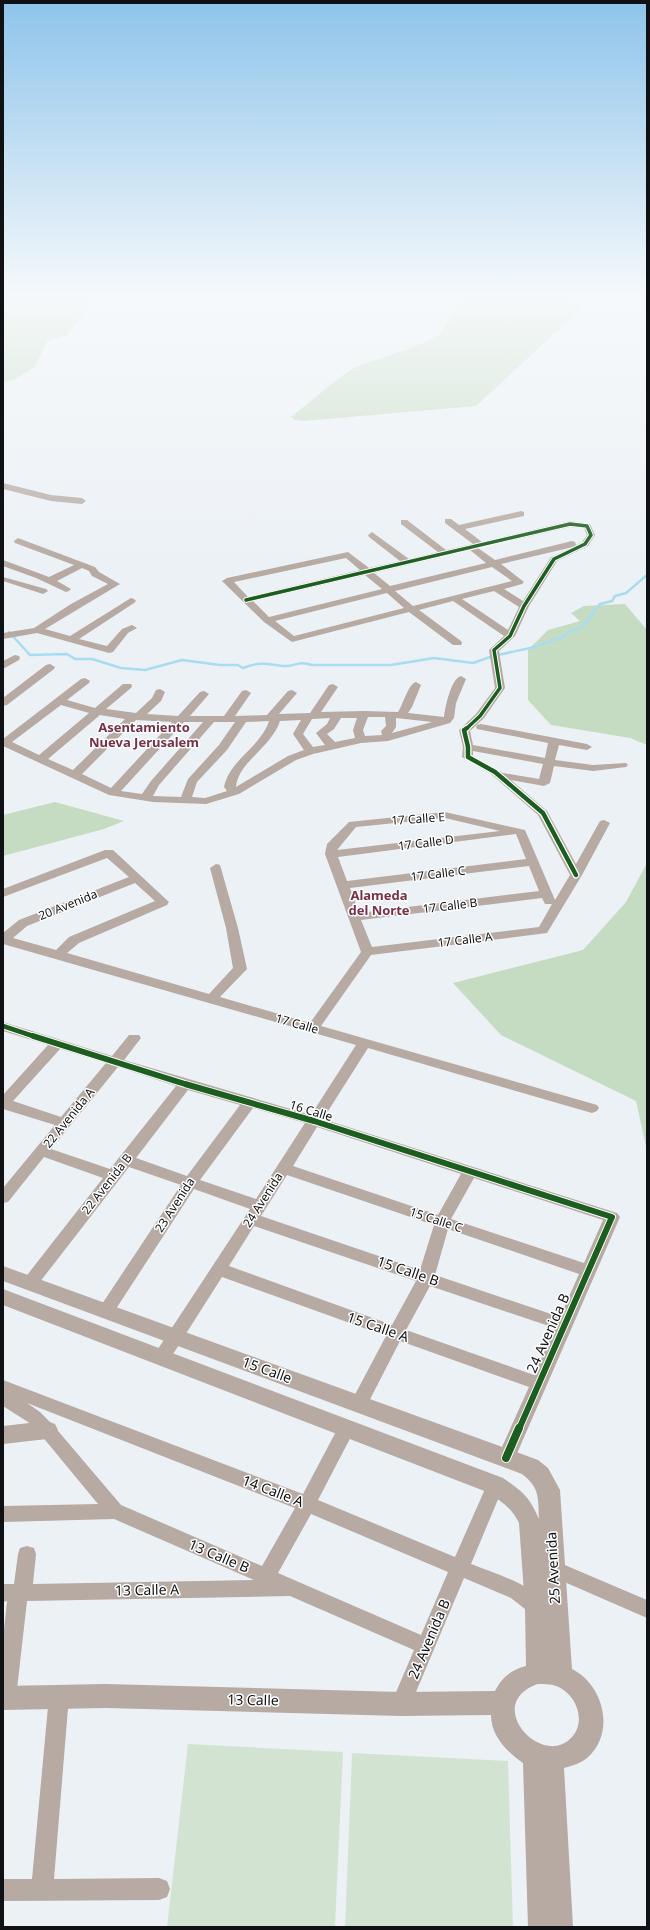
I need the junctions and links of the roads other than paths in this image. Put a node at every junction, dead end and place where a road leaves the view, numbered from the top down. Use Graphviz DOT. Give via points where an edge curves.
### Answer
graph roads {
  1 [pos="3,486"];
  2 [pos="82,501"];
  3 [pos="521,514"];
  4 [pos="448,521"];
  5 [pos="404,522"];
  6 [pos="458,528"];
  7 [pos="372,536"];
  8 [pos="588,540"];
  9 [pos="18,541"];
  10 [pos="475,546"];
  11 [pos="444,553"];
  12 [pos="407,562"];
  13 [pos="3,563"];
  14 [pos="496,564"];
  15 [pos="81,565"];
  16 [pos="20,570"];
  17 [pos="368,571"];
  18 [pos="4,579"];
  19 [pos="49,581"];
  20 [pos="496,588"];
  21 [pos="66,589"];
  22 [pos="390,590"];
  23 [pos="43,591"];
  24 [pos="454,598"];
  25 [pos="246,600"];
  26 [pos="131,601"];
  27 [pos="524,606"];
  28 [pos="411,609"];
  29 [pos="267,620"];
  30 [pos="132,628"];
  31 [pos="37,630"];
  32 [pos="3,636"];
  33 [pos="510,636"];
  34 [pos="70,640"];
  35 [pos="457,643"];
  36 [pos="15,658"];
  37 [pos="3,666"];
  38 [pos="50,667"];
  39 [pos="461,679"];
  40 [pos="85,681"];
  41 [pos="416,685"];
  42 [pos="127,686"];
  43 [pos="333,687"];
  44 [pos="160,692"];
  45 [pos="246,693"];
  46 [pos="292,693"];
  47 [pos="204,694"];
  48 [pos="59,700"];
  49 [pos="3,703"];
  50 [pos="485,707"];
  51 [pos="99,711"];
  52 [pos="364,714"];
  53 [pos="334,715"];
  54 [pos="395,715"];
  55 [pos="136,716"];
  56 [pos="310,716"];
  57 [pos="179,718"];
  58 [pos="212,718"];
  59 [pos="273,718"];
  60 [pos="227,719"];
  61 [pos="243,719"];
  62 [pos="446,721"];
  63 [pos="481,727"];
  64 [pos="388,738"];
  65 [pos="361,740"];
  66 [pos="466,740"];
  67 [pos="554,742"];
  68 [pos="4,743"];
  69 [pos="332,746"];
  70 [pos="587,747"];
  71 [pos="310,751"];
  72 [pos="40,759"];
  73 [pos="549,761"];
  74 [pos="622,765"];
  75 [pos="75,775"];
  76 [pos="500,776"];
  77 [pos="235,792"];
  78 [pos="113,793"];
  79 [pos="146,797"];
  80 [pos="186,801"];
  81 [pos="604,823"];
  82 [pos="521,832"];
  83 [pos="331,854"];
  84 [pos="533,862"];
  85 [pos="216,868"];
  86 [pos="576,875"];
  87 [pos="138,878"];
  88 [pos="342,885"];
  89 [pos="3,893"];
  90 [pos="546,894"];
  91 [pos="554,912"];
  92 [pos="354,917"];
  93 [pos="3,940"];
  94 [pos="367,952"];
  95 [pos="58,955"];
  96 [pos="211,999"];
  97 [pos="3,1026"];
  98 [pos="313,1028"];
  99 [pos="134,1038"];
  100 [pos="365,1042"];
  101 [pos="57,1043"];
  102 [pos="115,1062"];
  103 [pos="185,1084"];
  104 [pos="3,1103"];
  105 [pos="249,1103"];
  106 [pos="592,1108"];
  107 [pos="314,1122"];
  108 [pos="64,1123"];
  109 [pos="42,1151"];
  110 [pos="126,1160"];
  111 [pos="284,1168"];
  112 [pos="470,1172"];
  113 [pos="114,1176"];
  114 [pos="190,1183"];
  115 [pos="3,1198"];
  116 [pos="255,1212"];
  117 [pos="612,1217"];
  118 [pos="442,1222"];
  119 [pos="219,1268"];
  120 [pos="588,1271"];
  121 [pos="3,1273"];
  122 [pos="426,1277"];
  123 [pos="30,1283"];
  124 [pos="3,1297"];
  125 [pos="106,1311"];
  126 [pos="565,1325"];
  127 [pos="396,1333"];
  128 [pos="175,1336"];
  129 [pos="162,1357"];
  130 [pos="538,1384"];
  131 [pos="3,1387"];
  132 [pos="3,1397"];
  133 [pos="359,1404"];
  134 [pos="47,1430"];
  135 [pos="346,1430"];
  136 [pos="3,1435"];
  137 [pos="506,1458"];
  138 [pos="530,1467"];
  139 [pos="503,1491"];
  140 [pos="307,1504"];
  141 [pos="115,1511"];
  142 [pos="3,1514"];
  143 [pos="27,1554"];
  144 [pos="460,1567"];
  145 [pos="553,1568"];
  146 [pos="266,1576"];
  147 [pos="292,1588"];
  148 [pos="15,1593"];
  149 [pos="537,1607"];
  150 [pos="647,1609"];
  151 [pos="426,1646"];
  152 [pos="549,1674"];
  153 [pos="59,1696"];
  154 [pos="5,1698"];
  155 [pos="503,1703"];
  156 [pos="401,1704"];
  157 [pos="543,1756"];
  158 [pos="42,1889"];
  159 [pos="159,1889"];
  160 [pos="3,1890"];
  161 [pos="542,1927"];
  162 [pos="560,1927"];
  1 -- 2 [label="street" via="51,498"];
  3 -- 6 [label="street"];
  4 -- 6 [label="street"];
  5 -- 11 [label="street"];
  6 -- 10 [label="street"];
  7 -- 12 [label="street"];
  8 -- 10 [label="street" via="591,535 587,526 570,524"];
  8 -- 14 [label="street"];
  8 -- 27 [label="street" via="585,544 554,559"];
  9 -- 15 [label="street"];
  10 -- 11 [label="street"];
  10 -- 14 [label="street"];
  11 -- 12 [label="street"];
  12 -- 17 [label="street"];
  13 -- 16 [label="street"];
  14 -- 20 [label="street" via="519,582"];
  14 -- 22 [label="street"];
  15 -- 19 [label="street"];
  15 -- 31 [label="street" via="115,584"];
  16 -- 18 [label="street"];
  16 -- 19 [label="street"];
  17 -- 22 [label="street"];
  17 -- 25 [label="street"];
  17 -- 25 [label="street" via="348,555 227,581"];
  18 -- 23 [label="street"];
  19 -- 21 [label="street"];
  20 -- 24 [label="street"];
  20 -- 27 [label="street"];
  22 -- 28 [label="street"];
  22 -- 29 [label="street"];
  24 -- 28 [label="street"];
  24 -- 33 [label="street"];
  25 -- 29 [label="street"];
  26 -- 34 [label="street"];
  27 -- 33 [label="street"];
  28 -- 29 [label="street" via="292,639"];
  28 -- 35 [label="street"];
  30 -- 34 [label="street" via="125,631 109,650"];
  31 -- 32 [label="street"];
  31 -- 34 [label="street"];
  33 -- 50 [label="street" via="494,650 500,688"];
  36 -- 37 [label="street"];
  38 -- 49 [label="street"];
  39 -- 62 [label="street"];
  40 -- 48 [label="street"];
  41 -- 54 [label="street" via="406,707"];
  42 -- 51 [label="street"];
  43 -- 56 [label="street"];
  44 -- 55 [label="street" via="156,699"];
  45 -- 60 [label="street"];
  46 -- 59 [label="street"];
  47 -- 57 [label="street"];
  48 -- 51 [label="street"];
  48 -- 68 [label="street"];
  50 -- 63 [label="street" via="493,708"];
  50 -- 66 [label="street" via="480,716 464,730"];
  51 -- 55 [label="street"];
  51 -- 72 [label="street"];
  52 -- 53 [label="street"];
  52 -- 54 [label="street"];
  52 -- 65 [label="street" via="358,730"];
  53 -- 56 [label="street"];
  53 -- 69 [label="street" via="334,722 322,733"];
  54 -- 62 [label="street"];
  54 -- 64 [label="street" via="386,731"];
  55 -- 57 [label="street"];
  55 -- 75 [label="street"];
  56 -- 59 [label="street"];
  56 -- 71 [label="street" via="298,734"];
  57 -- 58 [label="street"];
  57 -- 78 [label="street"];
  58 -- 60 [label="street"];
  58 -- 79 [label="street" via="155,783"];
  59 -- 61 [label="street"];
  59 -- 77 [label="street" via="267,737 231,779 230,787"];
  60 -- 61 [label="street"];
  61 -- 80 [label="street" via="216,756 192,780 186,793"];
  62 -- 64 [label="street"];
  63 -- 66 [label="street" via="474,736"];
  63 -- 67 [label="street"];
  64 -- 65 [label="street"];
  65 -- 69 [label="street"];
  66 -- 73 [label="street"];
  66 -- 76 [label="street" via="468,757"];
  67 -- 70 [label="street"];
  67 -- 73 [label="street"];
  68 -- 72 [label="street"];
  69 -- 71 [label="street"];
  71 -- 77 [label="street" via="292,758"];
  72 -- 75 [label="street"];
  73 -- 74 [label="street" via="593,768"];
  73 -- 76 [label="street" via="544,783"];
  75 -- 78 [label="street"];
  76 -- 86 [label="street" via="544,813"];
  77 -- 80 [label="street" via="206,801"];
  78 -- 79 [label="street"];
  79 -- 80 [label="street"];
  81 -- 86 [label="street"];
  82 -- 83 [label="street, 17 Calle D"];
  82 -- 83 [label="street, 17 Calle E" via="445,815 353,824 331,847"];
  82 -- 84 [label="street"];
  83 -- 88 [label="street"];
  84 -- 88 [label="street, 17 Calle C"];
  84 -- 90 [label="street"];
  85 -- 96 [label="street" via="234,934 240,969"];
  86 -- 91 [label="street"];
  87 -- 89 [label="street" via="110,853"];
  87 -- 93 [label="street, 20 Avenida" via="23,923"];
  87 -- 95 [label="street" via="163,902 74,940"];
  88 -- 92 [label="street"];
  90 -- 91 [label="street"];
  90 -- 92 [label="street, 17 Calle B"];
  91 -- 94 [label="street, 17 Calle A" via="543,930"];
  92 -- 94 [label="street"];
  93 -- 95 [label="street, 17 Calle"];
  94 -- 98 [label="street"];
  95 -- 96 [label="street, 17 Calle"];
  96 -- 98 [label="street, 17 Calle"];
  97 -- 101 [label="street, 16 Calle"];
  98 -- 100 [label="street, 17 Calle"];
  99 -- 102 [label="street, 22 Avenida A"];
  100 -- 106 [label="street, 17 Calle"];
  100 -- 107 [label="street, 24 Avenida"];
  101 -- 102 [label="street, 16 Calle"];
  101 -- 104 [label="street"];
  102 -- 103 [label="street, 16 Calle"];
  102 -- 108 [label="street, 22 Avenida A"];
  103 -- 105 [label="street, 16 Calle"];
  103 -- 110 [label="street, 22 Avenida B"];
  104 -- 108 [label="street"];
  105 -- 107 [label="street, 16 Calle"];
  105 -- 114 [label="street, 23 Avenida"];
  107 -- 111 [label="street, 24 Avenida"];
  107 -- 112 [label="street, 16 Calle"];
  108 -- 109 [label="street, 22 Avenida A"];
  109 -- 113 [label="street"];
  109 -- 115 [label="street, 22 Avenida A"];
  110 -- 113 [label="street, 22 Avenida B"];
  110 -- 114 [label="street"];
  111 -- 116 [label="street, 24 Avenida"];
  111 -- 118 [label="street, 15 Calle C"];
  112 -- 117 [label="street, 16 Calle"];
  112 -- 118 [label="street"];
  113 -- 123 [label="street, 22 Avenida B"];
  114 -- 116 [label="street"];
  114 -- 125 [label="street, 23 Avenida"];
  116 -- 119 [label="street, 24 Avenida"];
  116 -- 122 [label="street, 15 Calle B"];
  117 -- 120 [label="street, 24 Avenida B"];
  118 -- 120 [label="street, 15 Calle C"];
  118 -- 122 [label="street"];
  119 -- 127 [label="street, 15 Calle A" via="294,1298"];
  119 -- 128 [label="street, 24 Avenida"];
  120 -- 126 [label="street, 24 Avenida B"];
  121 -- 123 [label="street, 15 Calle"];
  122 -- 126 [label="street, 15 Calle B"];
  122 -- 127 [label="street"];
  123 -- 125 [label="street, 15 Calle"];
  124 -- 129 [label="street, 15 Calle"];
  125 -- 128 [label="street, 15 Calle"];
  126 -- 130 [label="street, 24 Avenida B"];
  127 -- 130 [label="street, 15 Calle A"];
  127 -- 133 [label="street"];
  128 -- 129 [label="street, 24 Avenida"];
  128 -- 133 [label="street, 15 Calle"];
  129 -- 135 [label="street, 15 Calle"];
  130 -- 137 [label="street, 24 Avenida B"];
  131 -- 140 [label="street, 14 Calle A"];
  132 -- 134 [label="street" via="34,1417"];
  133 -- 137 [label="street, 15 Calle"];
  134 -- 136 [label="street"];
  134 -- 141 [label="street"];
  135 -- 139 [label="street, 15 Calle"];
  135 -- 140 [label="street"];
  137 -- 138 [label="street, 15 Calle"];
  138 -- 145 [label="street, 25 Avenida" via="540,1475 549,1490"];
  139 -- 144 [label="street, 24 Avenida B"];
  139 -- 149 [label="street, 25 Avenida" via="523,1507 530,1523"];
  140 -- 144 [label="street, 14 Calle A"];
  140 -- 146 [label="street"];
  141 -- 142 [label="street, 13 Calle B"];
  141 -- 146 [label="street, 13 Calle B"];
  143 -- 148 [label="street"];
  144 -- 149 [label="street, 14 Calle A" via="518,1592"];
  144 -- 151 [label="street, 24 Avenida B"];
  145 -- 150 [label="street"];
  145 -- 152 [label="street, 25 Avenida"];
  146 -- 147 [label="street, 13 Calle B"];
  147 -- 148 [label="street, 13 Calle A"];
  147 -- 151 [label="street, 13 Calle B"];
  148 -- 154 [label="street"];
  149 -- 152 [label="street, 25 Avenida"];
  151 -- 156 [label="street, 24 Avenida B"];
  152 -- 155 [label="street" via="522,1678 506,1693"];
  152 -- 157 [label="street" via="572,1682 586,1697 592,1723 585,1741 576,1750 564,1756"];
  153 -- 154 [label="street, 13 Calle"];
  153 -- 156 [label="street, 13 Calle"];
  153 -- 158 [label="street"];
  155 -- 156 [label="street, 13 Calle"];
  155 -- 157 [label="street" via="503,1720 510,1736 524,1749"];
  157 -- 161 [label="street"];
  157 -- 162 [label="street"];
  158 -- 159 [label="street"];
  158 -- 160 [label="street"];
}
